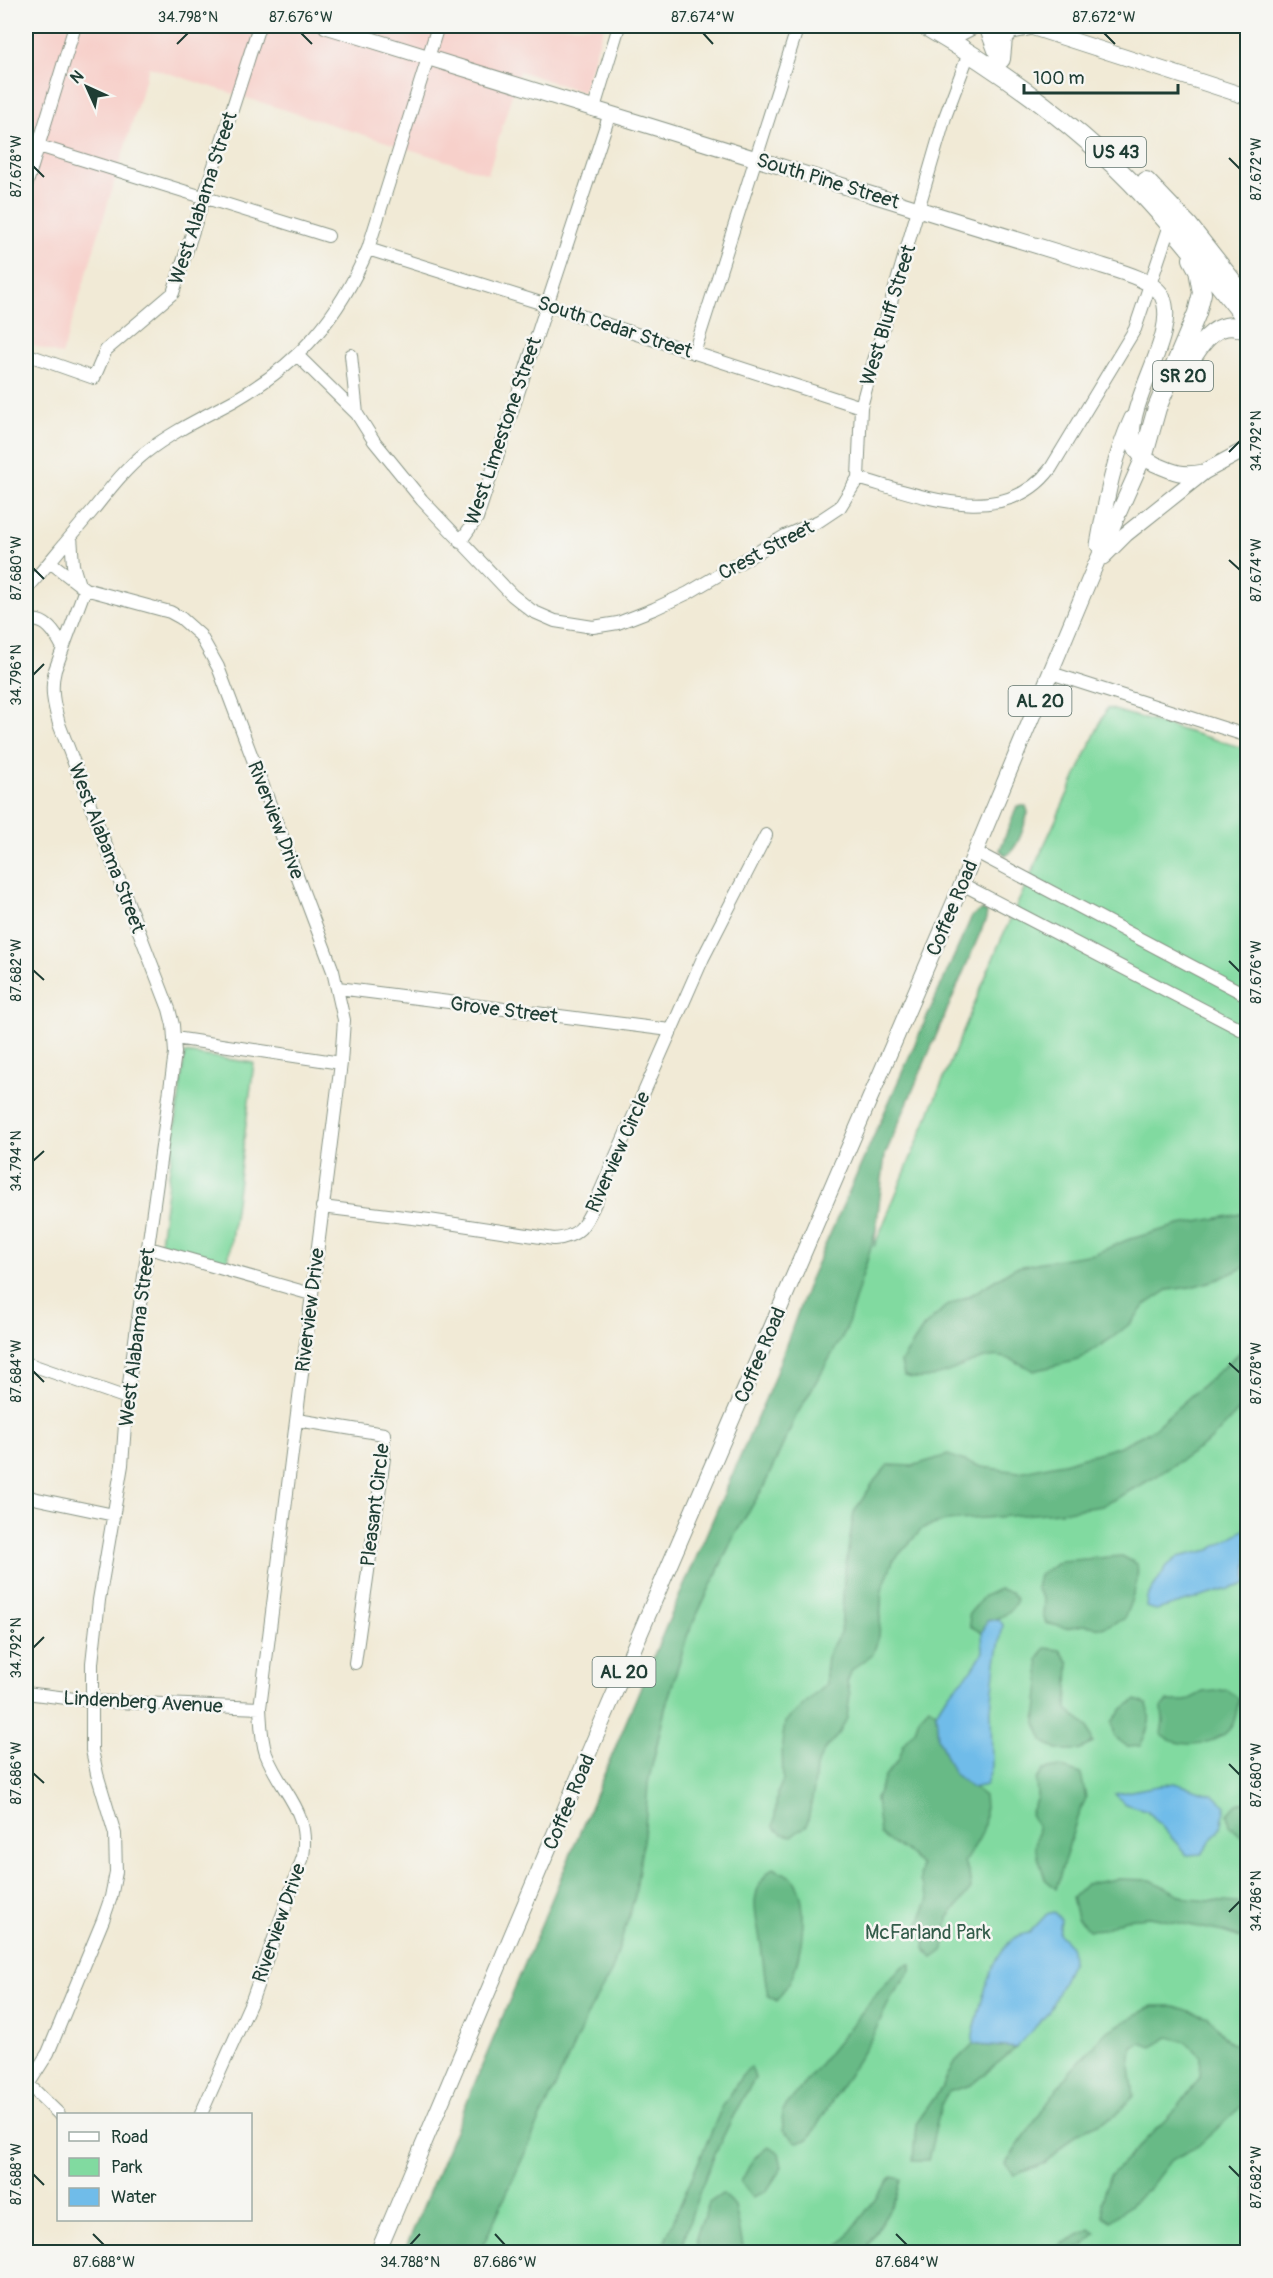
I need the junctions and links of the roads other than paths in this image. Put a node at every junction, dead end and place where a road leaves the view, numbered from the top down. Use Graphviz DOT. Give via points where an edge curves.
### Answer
graph roads {
  1 [pos="75,26"];
  2 [pos="259,26"];
  3 [pos="326,26"];
  4 [pos="438,26"];
  5 [pos="619,26"];
  6 [pos="798,26"];
  7 [pos="925,26"];
  8 [pos="988,26"];
  9 [pos="1029,26"];
  10 [pos="959,28"];
  11 [pos="969,53"];
  12 [pos="428,56"];
  13 [pos="1001,59"];
  14 [pos="1248,97"];
  15 [pos="594,108"];
  16 [pos="610,113"];
  17 [pos="32,144"];
  18 [pos="756,158"];
  19 [pos="26,186"];
  20 [pos="204,199"];
  21 [pos="919,209"];
  22 [pos="1170,225"];
  23 [pos="328,236"];
  24 [pos="1183,240"];
  25 [pos="368,249"];
  26 [pos="1149,283"];
  27 [pos="1248,301"];
  28 [pos="547,304"];
  29 [pos="1248,321"];
  30 [pos="1248,332"];
  31 [pos="693,352"];
  32 [pos="26,354"];
  33 [pos="351,355"];
  34 [pos="298,356"];
  35 [pos="861,407"];
  36 [pos="1136,408"];
  37 [pos="357,414"];
  38 [pos="1248,448"];
  39 [pos="1143,458"];
  40 [pos="1204,472"];
  41 [pos="858,478"];
  42 [pos="71,536"];
  43 [pos="460,542"];
  44 [pos="50,562"];
  45 [pos="1095,566"];
  46 [pos="82,587"];
  47 [pos="26,590"];
  48 [pos="26,622"];
  49 [pos="63,648"];
  50 [pos="1051,673"];
  51 [pos="1248,736"];
  52 [pos="766,835"];
  53 [pos="976,852"];
  54 [pos="962,884"];
  55 [pos="338,988"];
  56 [pos="1248,996"];
  57 [pos="670,1030"];
  58 [pos="1248,1033"];
  59 [pos="175,1038"];
  60 [pos="341,1063"];
  61 [pos="322,1207"];
  62 [pos="149,1248"];
  63 [pos="311,1294"];
  64 [pos="26,1363"];
  65 [pos="128,1398"];
  66 [pos="297,1420"];
  67 [pos="26,1495"];
  68 [pos="114,1515"];
  69 [pos="355,1664"];
  70 [pos="26,1693"];
  71 [pos="91,1701"];
  72 [pos="260,1708"];
  73 [pos="26,2085"];
  74 [pos="57,2113"];
  75 [pos="202,2113"];
  76 [pos="378,2253"];
  1 -- 17 [label="street"];
  2 -- 20 [label="street, West Alabama Street"];
  3 -- 12 [label="main road, South Pine Street"];
  4 -- 12 [label="street"];
  5 -- 15 [label="street"];
  6 -- 18 [label="street"];
  7 -- 11 [label="highway, US 43"];
  8 -- 13 [label="highway"];
  9 -- 13 [label="highway" via="1011,30 1003,38"];
  9 -- 14 [label="main road"];
  10 -- 13 [label="highway, US 43"];
  11 -- 21 [label="street, West Bluff Street" via="945,117"];
  11 -- 22 [label="highway, US 43" via="1011,80 1083,138"];
  12 -- 15 [label="main road, South Pine Street"];
  12 -- 25 [label="street"];
  13 -- 27 [label="highway, US 43" via="1062,104 1128,162 1189,226"];
  15 -- 16 [label="main road, South Pine Street"];
  16 -- 18 [label="main road, South Pine Street"];
  16 -- 28 [label="street, West Limestone Street"];
  17 -- 19 [label="street"];
  17 -- 20 [label="street"];
  18 -- 21 [label="main road, South Pine Street"];
  18 -- 31 [label="street"];
  20 -- 23 [label="street"];
  20 -- 32 [label="street, West Alabama Street" via="173,293 106,350 94,378"];
  21 -- 26 [label="main road, South Pine Street"];
  21 -- 35 [label="street, West Bluff Street"];
  22 -- 24 [label="highway, US 43"];
  22 -- 26 [label="street"];
  24 -- 29 [label="highway, US 43"];
  24 -- 39 [label="highway" via="1197,270 1202,293 1157,408"];
  25 -- 28 [label="street, South Cedar Street"];
  25 -- 34 [label="street" via="340,306"];
  26 -- 36 [label="main road" via="1161,294 1167,310 1157,352"];
  26 -- 41 [label="street" via="1135,328 1051,468 1034,486 1011,499 972,504 922,496"];
  28 -- 31 [label="street, South Cedar Street"];
  28 -- 43 [label="street, West Limestone Street" via="477,519"];
  30 -- 39 [label="highway, SR 20" via="1228,328 1205,338"];
  31 -- 35 [label="street, South Cedar Street"];
  33 -- 37 [label="street"];
  34 -- 37 [label="street, Crest Street"];
  34 -- 42 [label="street" via="144,454"];
  35 -- 41 [label="street, West Bluff Street"];
  36 -- 39 [label="main road" via="1133,433"];
  36 -- 45 [label="main road" via="1120,442 1110,479"];
  37 -- 43 [label="street, Crest Street" via="405,481"];
  38 -- 40 [label="main road"];
  39 -- 40 [label="main road" via="1176,474"];
  39 -- 45 [label="main road, Coffee Road / AL 20"];
  40 -- 45 [label="main road" via="1126,534"];
  41 -- 43 [label="street, Crest Street" via="840,507 819,521 671,601 606,626 568,624 532,611"];
  42 -- 44 [label="street"];
  42 -- 46 [label="street" via="73,565"];
  44 -- 46 [label="street, Riverview Drive"];
  44 -- 47 [label="street"];
  45 -- 50 [label="main road, Coffee Road / AL 20"];
  46 -- 49 [label="street, West Alabama Street"];
  46 -- 55 [label="street, Riverview Drive" via="170,612 191,626 207,645"];
  48 -- 49 [label="street" via="40,621 49,627"];
  49 -- 59 [label="street, West Alabama Street" via="52,681 58,724 169,1009"];
  50 -- 51 [label="street"];
  50 -- 53 [label="main road, Coffee Road / AL 20"];
  52 -- 57 [label="street, Riverview Circle"];
  53 -- 54 [label="main road, Coffee Road / AL 20"];
  53 -- 56 [label="street"];
  54 -- 58 [label="street"];
  54 -- 76 [label="main road, Coffee Road / AL 20"];
  55 -- 57 [label="street, Grove Street"];
  55 -- 60 [label="street, Riverview Drive" via="344,1020"];
  57 -- 61 [label="street, Riverview Circle" via="586,1222 577,1233 554,1239"];
  59 -- 60 [label="street"];
  59 -- 62 [label="street, West Alabama Street"];
  60 -- 61 [label="street, Riverview Drive"];
  61 -- 63 [label="street, Riverview Drive"];
  62 -- 63 [label="street"];
  62 -- 65 [label="street, West Alabama Street"];
  63 -- 66 [label="street, Riverview Drive"];
  64 -- 65 [label="street"];
  65 -- 68 [label="street, West Alabama Street"];
  66 -- 69 [label="street, Pleasant Circle" via="384,1434 384,1458"];
  66 -- 72 [label="street, Riverview Drive"];
  67 -- 68 [label="street"];
  68 -- 71 [label="street, West Alabama Street" via="97,1621"];
  70 -- 71 [label="street, Lindenberg Avenue"];
  71 -- 72 [label="street, Lindenberg Avenue"];
  71 -- 73 [label="street, West Alabama Street" via="92,1750 114,1828 116,1872 103,1920 48,2053"];
  72 -- 75 [label="street, Riverview Drive" via="266,1754 303,1827 303,1857 252,2000"];
  73 -- 74 [label="street"];
}
